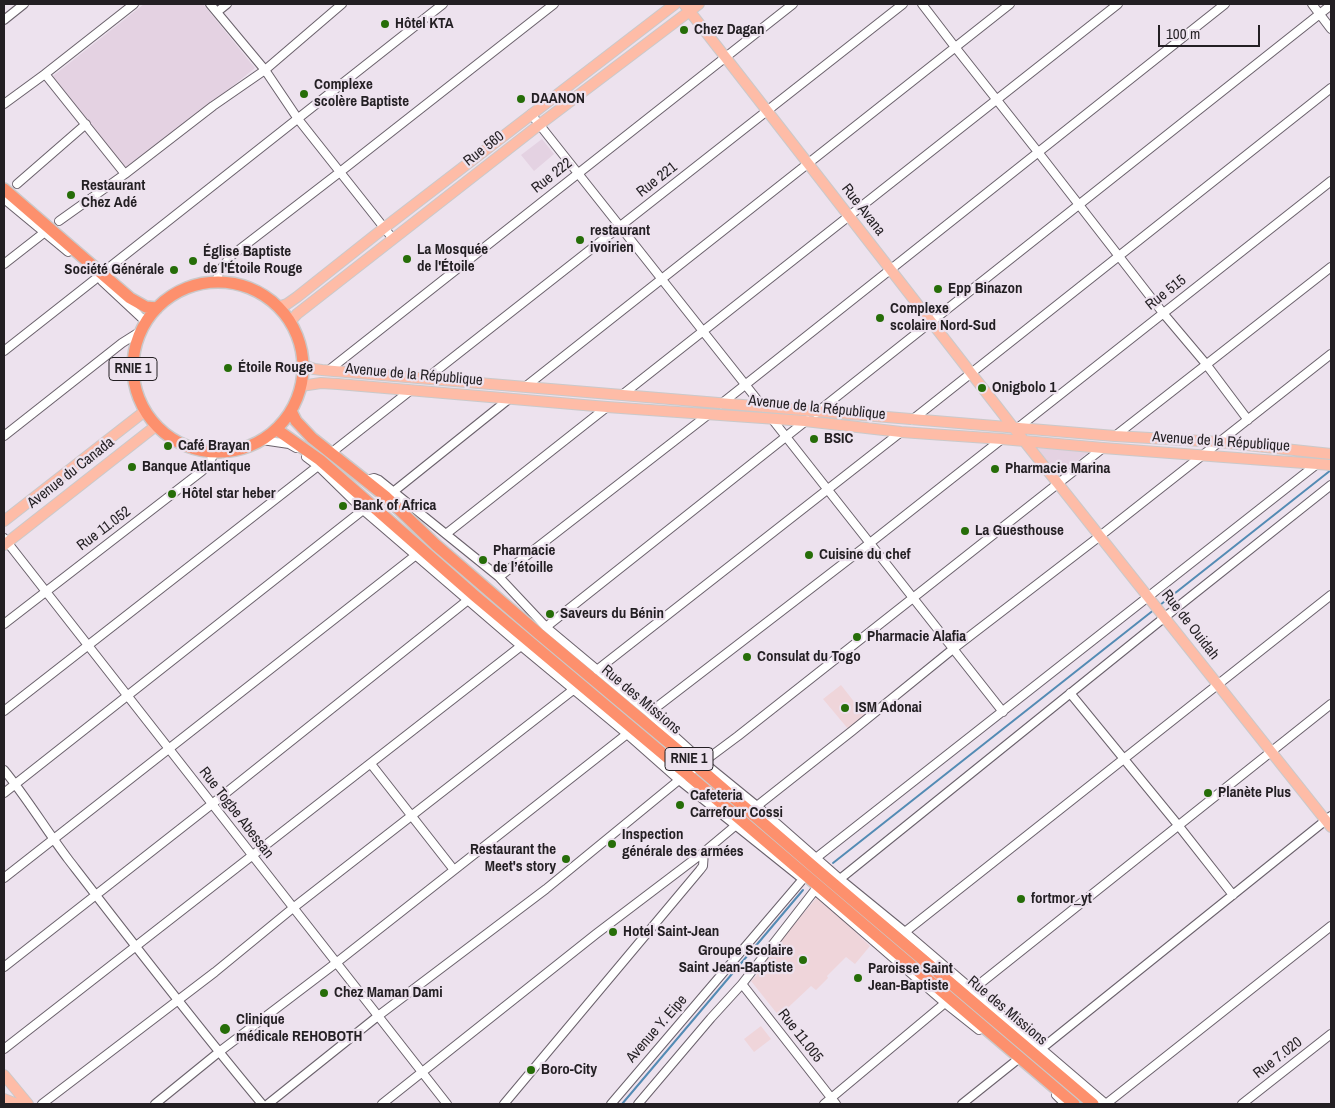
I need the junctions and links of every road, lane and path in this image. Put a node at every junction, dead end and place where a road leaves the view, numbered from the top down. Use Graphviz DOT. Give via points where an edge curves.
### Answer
graph roads {
  1 [pos="24,4"];
  2 [pos="134,4"];
  3 [pos="210,4"];
  4 [pos="227,4"];
  5 [pos="342,4"];
  6 [pos="443,4"];
  7 [pos="554,4"];
  8 [pos="675,4"];
  9 [pos="699,4"];
  10 [pos="792,4"];
  11 [pos="903,4"];
  12 [pos="922,4"];
  13 [pos="1010,4"];
  14 [pos="1118,4"];
  15 [pos="1225,4"];
  16 [pos="1312,4"];
  17 [pos="1331,5"];
  18 [pos="687,8"];
  19 [pos="217,12"];
  20 [pos="1320,14"];
  21 [pos="4,20"];
  22 [pos="1331,28"];
  23 [pos="955,47"];
  24 [pos="725,57"];
  25 [pos="265,70"];
  26 [pos="45,74"];
  27 [pos="1331,88"];
  28 [pos="997,100"];
  29 [pos="4,104"];
  30 [pos="767,111"];
  31 [pos="531,114"];
  32 [pos="298,119"];
  33 [pos="86,124"];
  34 [pos="539,125"];
  35 [pos="1038,152"];
  36 [pos="808,163"];
  37 [pos="340,172"];
  38 [pos="125,174"];
  39 [pos="578,174"];
  40 [pos="1331,181"];
  41 [pos="17,184"];
  42 [pos="4,189"];
  43 [pos="4,199"];
  44 [pos="1078,205"];
  45 [pos="849,216"];
  46 [pos="59,222"];
  47 [pos="620,226"];
  48 [pos="384,228"];
  49 [pos="45,232"];
  50 [pos="393,239"];
  51 [pos="1118,256"];
  52 [pos="4,264"];
  53 [pos="111,266"];
  54 [pos="1331,267"];
  55 [pos="890,268"];
  56 [pos="98,277"];
  57 [pos="662,279"];
  58 [pos="216,282"];
  59 [pos="278,307"];
  60 [pos="157,308"];
  61 [pos="1163,313"];
  62 [pos="290,322"];
  63 [pos="931,322"];
  64 [pos="144,326"];
  65 [pos="703,332"];
  66 [pos="4,351"];
  67 [pos="1331,354"];
  68 [pos="1206,364"];
  69 [pos="303,365"];
  70 [pos="329,370"];
  71 [pos="971,373"];
  72 [pos="427,378"];
  73 [pos="745,384"];
  74 [pos="301,386"];
  75 [pos="525,387"];
  76 [pos="410,390"];
  77 [pos="622,395"];
  78 [pos="509,398"];
  79 [pos="720,404"];
  80 [pos="763,406"];
  81 [pos="607,407"];
  82 [pos="291,410"];
  83 [pos="146,411"];
  84 [pos="818,411"];
  85 [pos="709,414"];
  86 [pos="772,419"];
  87 [pos="912,420"];
  88 [pos="1248,420"];
  89 [pos="805,421"];
  90 [pos="157,426"];
  91 [pos="1016,427"];
  92 [pos="276,428"];
  93 [pos="901,432"];
  94 [pos="4,436"];
  95 [pos="786,436"];
  96 [pos="1115,436"];
  97 [pos="1002,439"];
  98 [pos="262,440"];
  99 [pos="1025,441"];
  100 [pos="1219,442"];
  101 [pos="1103,448"];
  102 [pos="215,451"];
  103 [pos="331,453"];
  104 [pos="1331,454"];
  105 [pos="1202,456"];
  106 [pos="1317,464"];
  107 [pos="1331,465"];
  108 [pos="318,466"];
  109 [pos="366,480"];
  110 [pos="1058,483"];
  111 [pos="1331,484"];
  112 [pos="828,489"];
  113 [pos="393,492"];
  114 [pos="363,510"];
  115 [pos="4,521"];
  116 [pos="446,534"];
  117 [pos="1100,536"];
  118 [pos="5,542"];
  119 [pos="870,543"];
  120 [pos="416,554"];
  121 [pos="499,577"];
  122 [pos="45,592"];
  123 [pos="1331,594"];
  124 [pos="1148,596"];
  125 [pos="913,598"];
  126 [pos="468,600"];
  127 [pos="1164,617"];
  128 [pos="4,624"];
  129 [pos="546,627"];
  130 [pos="88,645"];
  131 [pos="521,646"];
  132 [pos="953,649"];
  133 [pos="597,670"];
  134 [pos="1218,684"];
  135 [pos="573,690"];
  136 [pos="1070,694"];
  137 [pos="128,696"];
  138 [pos="1331,704"];
  139 [pos="4,710"];
  140 [pos="1003,712"];
  141 [pos="649,713"];
  142 [pos="627,734"];
  143 [pos="168,749"];
  144 [pos="1271,752"];
  145 [pos="1124,758"];
  146 [pos="371,764"];
  147 [pos="701,764"];
  148 [pos="4,770"];
  149 [pos="683,777"];
  150 [pos="16,784"];
  151 [pos="4,793"];
  152 [pos="212,804"];
  153 [pos="757,806"];
  154 [pos="412,816"];
  155 [pos="1330,821"];
  156 [pos="735,826"];
  157 [pos="1178,826"];
  158 [pos="53,839"];
  159 [pos="704,852"];
  160 [pos="252,856"];
  161 [pos="816,858"];
  162 [pos="454,870"];
  163 [pos="4,878"];
  164 [pos="840,878"];
  165 [pos="803,880"];
  166 [pos="815,890"];
  167 [pos="96,895"];
  168 [pos="1233,895"];
  169 [pos="293,908"];
  170 [pos="1331,926"];
  171 [pos="905,932"];
  172 [pos="135,947"];
  173 [pos="336,962"];
  174 [pos="4,967"];
  175 [pos="742,984"];
  176 [pos="972,990"];
  177 [pos="177,1001"];
  178 [pos="945,1003"];
  179 [pos="378,1016"];
  180 [pos="1331,1034"];
  181 [pos="4,1049"];
  182 [pos="1041,1049"];
  183 [pos="218,1052"];
  184 [pos="1017,1060"];
  185 [pos="422,1073"];
  186 [pos="4,1075"];
  187 [pos="4,1099"];
  188 [pos="834,1101"];
  189 [pos="17,1104"];
  190 [pos="28,1104"];
  191 [pos="42,1104"];
  192 [pos="155,1104"];
  193 [pos="262,1104"];
  194 [pos="268,1104"];
  195 [pos="382,1104"];
  196 [pos="447,1104"];
  197 [pos="504,1104"];
  198 [pos="611,1104"];
  199 [pos="638,1104"];
  200 [pos="824,1104"];
  201 [pos="962,1104"];
  202 [pos="1065,1104"];
  203 [pos="1074,1104"];
  204 [pos="1093,1104"];
  205 [pos="1106,1104"];
  206 [pos="1242,1104"];
  1 -- 21 [label="street"];
  2 -- 26 [label="street"];
  3 -- 19 [label="street"];
  4 -- 19 [label="street"];
  5 -- 25 [label="street"];
  6 -- 32 [label="street"];
  7 -- 37 [label="street"];
  8 -- 31 [label="main road, Rue 560"];
  9 -- 18 [label="main road, Rue 560"];
  10 -- 24 [label="street, Rue 222"];
  11 -- 30 [label="street, Rue 221"];
  12 -- 23 [label="street"];
  13 -- 23 [label="street"];
  14 -- 28 [label="street"];
  15 -- 35 [label="street"];
  16 -- 20 [label="street"];
  17 -- 20 [label="street"];
  18 -- 24 [label="main road, Rue Avana"];
  18 -- 34 [label="main road, Rue 560"];
  19 -- 25 [label="street"];
  20 -- 22 [label="street"];
  20 -- 44 [label="street"];
  23 -- 28 [label="street"];
  23 -- 36 [label="street"];
  24 -- 30 [label="main road, Rue Avana"];
  24 -- 39 [label="street, Rue 222"];
  25 -- 32 [label="street"];
  25 -- 38 [label="street"];
  26 -- 29 [label="street"];
  26 -- 33 [label="street"];
  27 -- 51 [label="street"];
  28 -- 35 [label="street"];
  28 -- 45 [label="street"];
  30 -- 36 [label="main road, Rue Avana"];
  30 -- 47 [label="street, Rue 221"];
  31 -- 34 [label="street"];
  31 -- 48 [label="main road, Rue 560"];
  32 -- 37 [label="street"];
  32 -- 53 [label="street"];
  33 -- 38 [label="street"];
  33 -- 41 [label="street"];
  34 -- 39 [label="street"];
  34 -- 50 [label="main road, Rue 560"];
  35 -- 44 [label="street"];
  35 -- 55 [label="street"];
  36 -- 45 [label="main road, Rue Avana"];
  36 -- 57 [label="street"];
  37 -- 48 [label="street"];
  37 -- 58 [label="street" via="231,256 220,270"];
  38 -- 46 [label="street"];
  39 -- 47 [label="street"];
  39 -- 70 [label="street, Rue 222"];
  40 -- 61 [label="street, Rue 515"];
  42 -- 60 [label="highway" via="130,298 146,307"];
  43 -- 49 [label="street"];
  44 -- 51 [label="street"];
  44 -- 63 [label="street"];
  45 -- 55 [label="main road, Rue Avana"];
  45 -- 65 [label="street"];
  47 -- 57 [label="street"];
  47 -- 72 [label="street, Rue 221"];
  48 -- 50 [label="street"];
  48 -- 59 [label="main road, Rue 560" via="297,298"];
  49 -- 52 [label="street"];
  49 -- 56 [label="street"];
  50 -- 62 [label="main road, Rue 560"];
  51 -- 61 [label="street"];
  51 -- 71 [label="street"];
  54 -- 68 [label="street"];
  55 -- 63 [label="main road, Rue Avana"];
  55 -- 73 [label="street"];
  56 -- 64 [label="street"];
  56 -- 66 [label="street"];
  57 -- 65 [label="street"];
  57 -- 75 [label="street"];
  58 -- 59 [label="highway, RNIE 1" via="250,288"];
  58 -- 60 [label="highway, RNIE 1" via="185,289"];
  59 -- 62 [label="highway, RNIE 1"];
  60 -- 64 [label="highway, RNIE 1"];
  61 -- 68 [label="street"];
  61 -- 91 [label="street, Rue 515"];
  62 -- 69 [label="highway, RNIE 1" via="300,344"];
  63 -- 71 [label="main road, Rue Avana"];
  63 -- 84 [label="street"];
  64 -- 83 [label="highway, RNIE 1" via="135,347 133,369 136,391"];
  64 -- 94 [label="street"];
  65 -- 73 [label="street"];
  65 -- 77 [label="street"];
  67 -- 88 [label="street"];
  68 -- 88 [label="street"];
  68 -- 96 [label="street"];
  69 -- 70 [label="main road, Avenue de la République"];
  69 -- 74 [label="highway, RNIE 1"];
  70 -- 72 [label="main road, Avenue de la République"];
  71 -- 87 [label="street"];
  71 -- 91 [label="main road, Rue Avana"];
  72 -- 75 [label="main road, Avenue de la République"];
  73 -- 79 [label="street"];
  73 -- 80 [label="street"];
  74 -- 76 [label="main road, Avenue de la République" via="321,383"];
  74 -- 82 [label="highway, RNIE 1"];
  75 -- 77 [label="main road, Avenue de la République"];
  76 -- 78 [label="main road, Avenue de la République"];
  76 -- 103 [label="street"];
  77 -- 79 [label="main road, Avenue de la République"];
  78 -- 81 [label="main road, Avenue de la République"];
  78 -- 113 [label="street"];
  79 -- 80 [label="main road, Avenue de la République"];
  80 -- 84 [label="main road, Avenue de la République"];
  81 -- 85 [label="main road, Avenue de la République"];
  81 -- 116 [label="street"];
  82 -- 92 [label="highway, RNIE 1"];
  82 -- 103 [label="highway, Rue des Missions / RNIE 1" via="304,430"];
  83 -- 90 [label="highway, RNIE 1"];
  83 -- 115 [label="main road, Avenue du Canada"];
  84 -- 87 [label="main road, Avenue de la République"];
  84 -- 89 [label="street"];
  85 -- 86 [label="main road, Avenue de la République"];
  85 -- 121 [label="street"];
  86 -- 89 [label="main road, Avenue de la République"];
  86 -- 95 [label="street"];
  87 -- 91 [label="main road, Avenue de la République"];
  88 -- 100 [label="street"];
  89 -- 93 [label="main road, Avenue de la République"];
  89 -- 95 [label="street"];
  90 -- 102 [label="highway, RNIE 1" via="184,444"];
  90 -- 118 [label="main road, Avenue du Canada"];
  91 -- 96 [label="main road, Avenue de la République"];
  91 -- 99 [label="main road, Rue Avana"];
  92 -- 98 [label="highway, RNIE 1"];
  92 -- 149 [label="highway, Rue des Missions / RNIE 1" via="320,460"];
  93 -- 97 [label="main road, Avenue de la République"];
  93 -- 112 [label="street"];
  95 -- 112 [label="street"];
  95 -- 129 [label="street"];
  96 -- 100 [label="main road, Avenue de la République"];
  97 -- 99 [label="main road, Avenue de la République"];
  97 -- 119 [label="street"];
  98 -- 102 [label="highway, RNIE 1" via="235,450"];
  98 -- 108 [label="street" via="289,444"];
  99 -- 101 [label="main road, Avenue de la République"];
  99 -- 110 [label="main road, Rue de Ouidah"];
  100 -- 104 [label="main road, Avenue de la République"];
  100 -- 105 [label="street"];
  101 -- 105 [label="main road, Avenue de la République"];
  101 -- 110 [label="street"];
  102 -- 122 [label="street, Rue 11.052" via="202,472"];
  103 -- 109 [label="highway, Rue des Missions / RNIE 1"];
  105 -- 106 [label="main road, Avenue de la République"];
  105 -- 117 [label="street"];
  106 -- 107 [label="main road, Avenue de la République"];
  106 -- 124 [label="street"];
  108 -- 114 [label="street"];
  108 -- 130 [label="street"];
  109 -- 113 [label="street" via="376,479"];
  109 -- 147 [label="highway, Rue des Missions / RNIE 1" via="523,621"];
  110 -- 117 [label="main road, Rue de Ouidah"];
  110 -- 125 [label="street"];
  111 -- 127 [label="street"];
  112 -- 119 [label="street"];
  112 -- 133 [label="street"];
  113 -- 116 [label="street"];
  114 -- 120 [label="street"];
  114 -- 137 [label="street"];
  116 -- 121 [label="street"];
  117 -- 124 [label="main road, Rue de Ouidah"];
  117 -- 132 [label="street"];
  118 -- 122 [label="street, Rue Togbe Abessan"];
  119 -- 125 [label="street"];
  119 -- 141 [label="street"];
  120 -- 126 [label="street"];
  120 -- 143 [label="street"];
  121 -- 129 [label="street"];
  122 -- 128 [label="street, Rue 11.052"];
  122 -- 130 [label="street, Rue Togbe Abessan"];
  123 -- 134 [label="street"];
  124 -- 127 [label="main road, Rue de Ouidah"];
  124 -- 140 [label="street"];
  125 -- 132 [label="street"];
  125 -- 147 [label="street"];
  126 -- 131 [label="street"];
  126 -- 152 [label="street"];
  127 -- 134 [label="main road, Rue de Ouidah"];
  127 -- 136 [label="street"];
  129 -- 133 [label="street"];
  130 -- 137 [label="street, Rue Togbe Abessan"];
  130 -- 139 [label="street"];
  131 -- 135 [label="street"];
  131 -- 146 [label="street"];
  132 -- 140 [label="street"];
  132 -- 153 [label="street"];
  133 -- 141 [label="street"];
  134 -- 144 [label="main road, Rue de Ouidah"];
  134 -- 145 [label="street"];
  135 -- 142 [label="street"];
  135 -- 154 [label="street"];
  136 -- 145 [label="street"];
  136 -- 164 [label="street"];
  137 -- 143 [label="street, Rue Togbe Abessan"];
  137 -- 150 [label="street"];
  138 -- 144 [label="street"];
  140 -- 161 [label="street"];
  141 -- 147 [label="street"];
  142 -- 149 [label="street"];
  142 -- 162 [label="street"];
  143 -- 152 [label="street, Rue Togbe Abessan"];
  143 -- 158 [label="street"];
  144 -- 155 [label="main road, Rue de Ouidah"];
  144 -- 157 [label="street"];
  145 -- 157 [label="street"];
  145 -- 171 [label="street"];
  146 -- 154 [label="street"];
  146 -- 160 [label="street"];
  147 -- 149 [label="street"];
  147 -- 153 [label="street"];
  147 -- 204 [label="highway, Rue des Missions / RNIE 1" via="815,868"];
  148 -- 150 [label="street"];
  149 -- 156 [label="street"];
  149 -- 179 [label="street" via="546,889"];
  149 -- 203 [label="highway, Rue des Missions / RNIE 1"];
  150 -- 151 [label="street"];
  150 -- 158 [label="street"];
  152 -- 160 [label="street, Rue Togbe Abessan"];
  152 -- 167 [label="street"];
  153 -- 161 [label="street"];
  154 -- 162 [label="street"];
  154 -- 169 [label="street"];
  155 -- 168 [label="street"];
  156 -- 159 [label="street"];
  156 -- 165 [label="street"];
  157 -- 168 [label="street"];
  157 -- 176 [label="street"];
  158 -- 163 [label="street"];
  158 -- 167 [label="street"];
  159 -- 185 [label="street"];
  159 -- 197 [label="street" via="700,870"];
  160 -- 169 [label="street, Rue Togbe Abessan"];
  160 -- 172 [label="street"];
  161 -- 164 [label="street"];
  162 -- 173 [label="street"];
  164 -- 171 [label="street"];
  165 -- 166 [label="street"];
  165 -- 198 [label="street, Avenue Y. Eipe"];
  166 -- 175 [label="street"];
  166 -- 178 [label="street"];
  167 -- 172 [label="street"];
  167 -- 174 [label="street"];
  168 -- 182 [label="street"];
  169 -- 173 [label="street, Rue Togbe Abessan"];
  169 -- 177 [label="street"];
  170 -- 205 [label="street"];
  171 -- 176 [label="street"];
  172 -- 177 [label="street"];
  172 -- 181 [label="street"];
  173 -- 179 [label="street, Rue Togbe Abessan"];
  173 -- 183 [label="street"];
  175 -- 188 [label="street, Rue 11.005"];
  175 -- 199 [label="street"];
  176 -- 182 [label="street"];
  177 -- 183 [label="street"];
  177 -- 191 [label="street"];
  178 -- 184 [label="street"];
  178 -- 188 [label="street"];
  179 -- 185 [label="street, Rue Togbe Abessan"];
  179 -- 194 [label="street"];
  180 -- 206 [label="street, Rue 7.020"];
  182 -- 205 [label="street"];
  183 -- 192 [label="street"];
  183 -- 193 [label="street"];
  184 -- 201 [label="street"];
  184 -- 202 [label="street"];
  185 -- 195 [label="street"];
  185 -- 196 [label="street, Rue Togbe Abessan"];
  186 -- 190 [label="main road"];
  187 -- 189 [label="main road"];
  188 -- 200 [label="street"];
}
